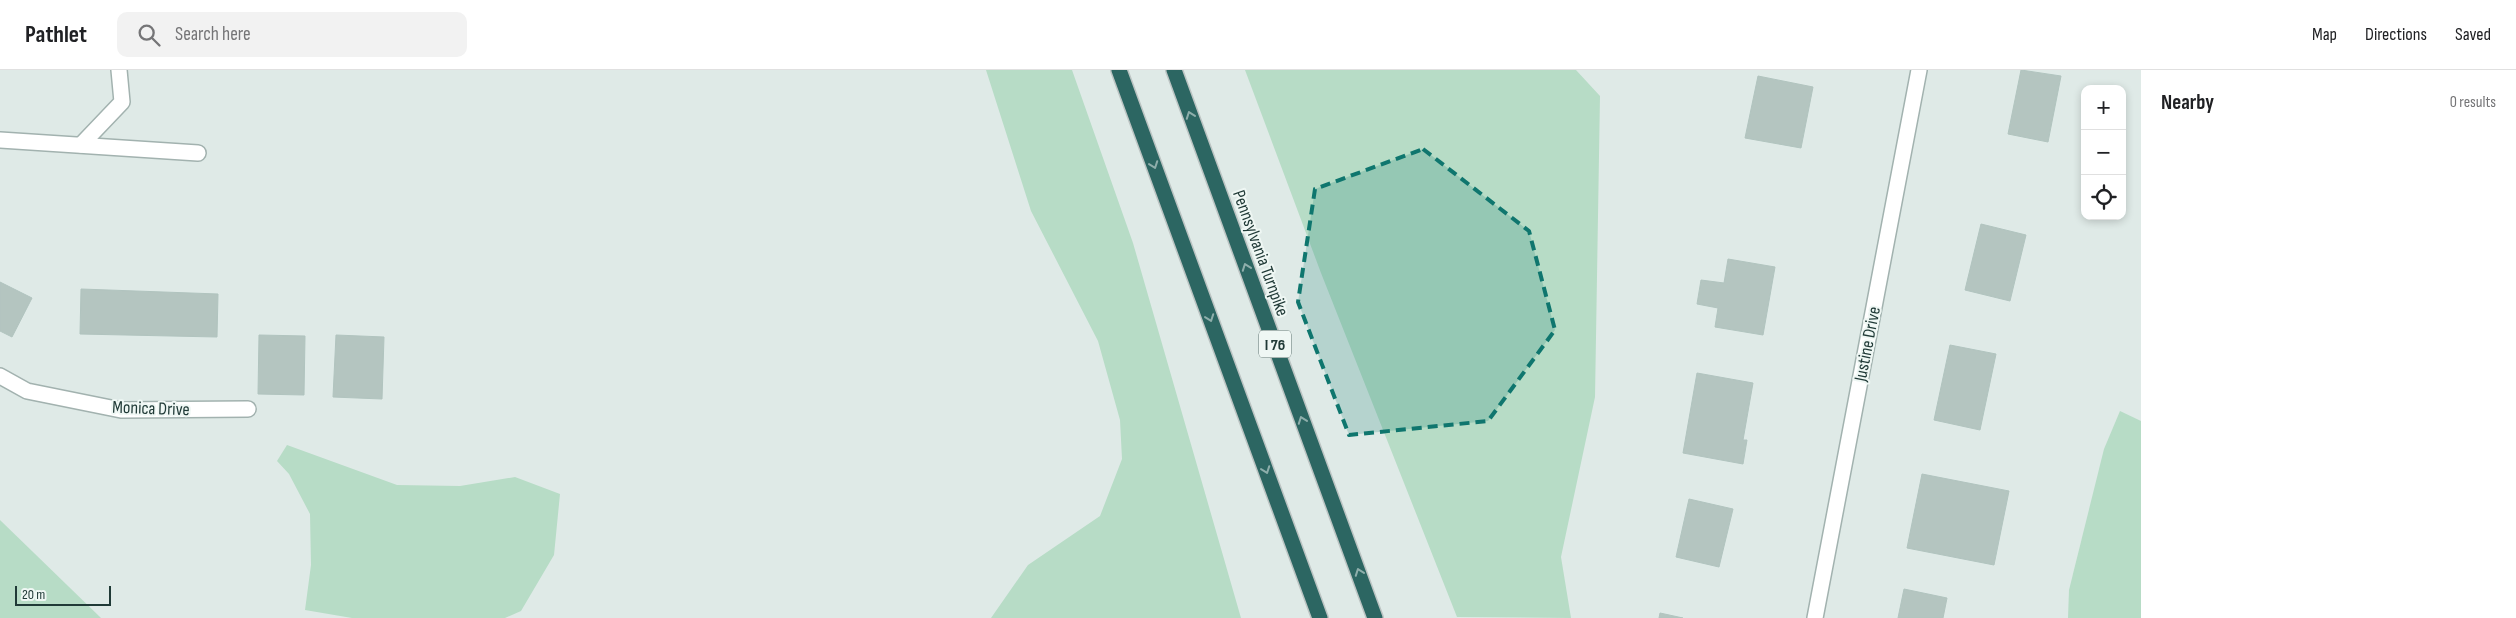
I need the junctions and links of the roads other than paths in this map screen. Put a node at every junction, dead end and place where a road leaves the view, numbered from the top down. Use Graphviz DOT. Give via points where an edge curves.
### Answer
graph roads {
  1 [pos="119,70"];
  2 [pos="1119,70"];
  3 [pos="1174,70"];
  4 [pos="1919,70"];
  5 [pos="0,140"];
  6 [pos="81,145"];
  7 [pos="198,153"];
  8 [pos="0,376"];
  9 [pos="248,409"];
  10 [pos="1320,618"];
  11 [pos="1375,618"];
  12 [pos="1815,618"];
  1 -- 6 [label="street" via="122,102"];
  2 -- 10 [label="highway, one-way"];
  11 -- 3 [label="highway, Pennsylvania Turnpike / I 76, one-way"];
  4 -- 12 [label="street, Justine Drive"];
  5 -- 6 [label="street"];
  6 -- 7 [label="street"];
  8 -- 9 [label="street, Monica Drive" via="27,391 121,410"];
}
